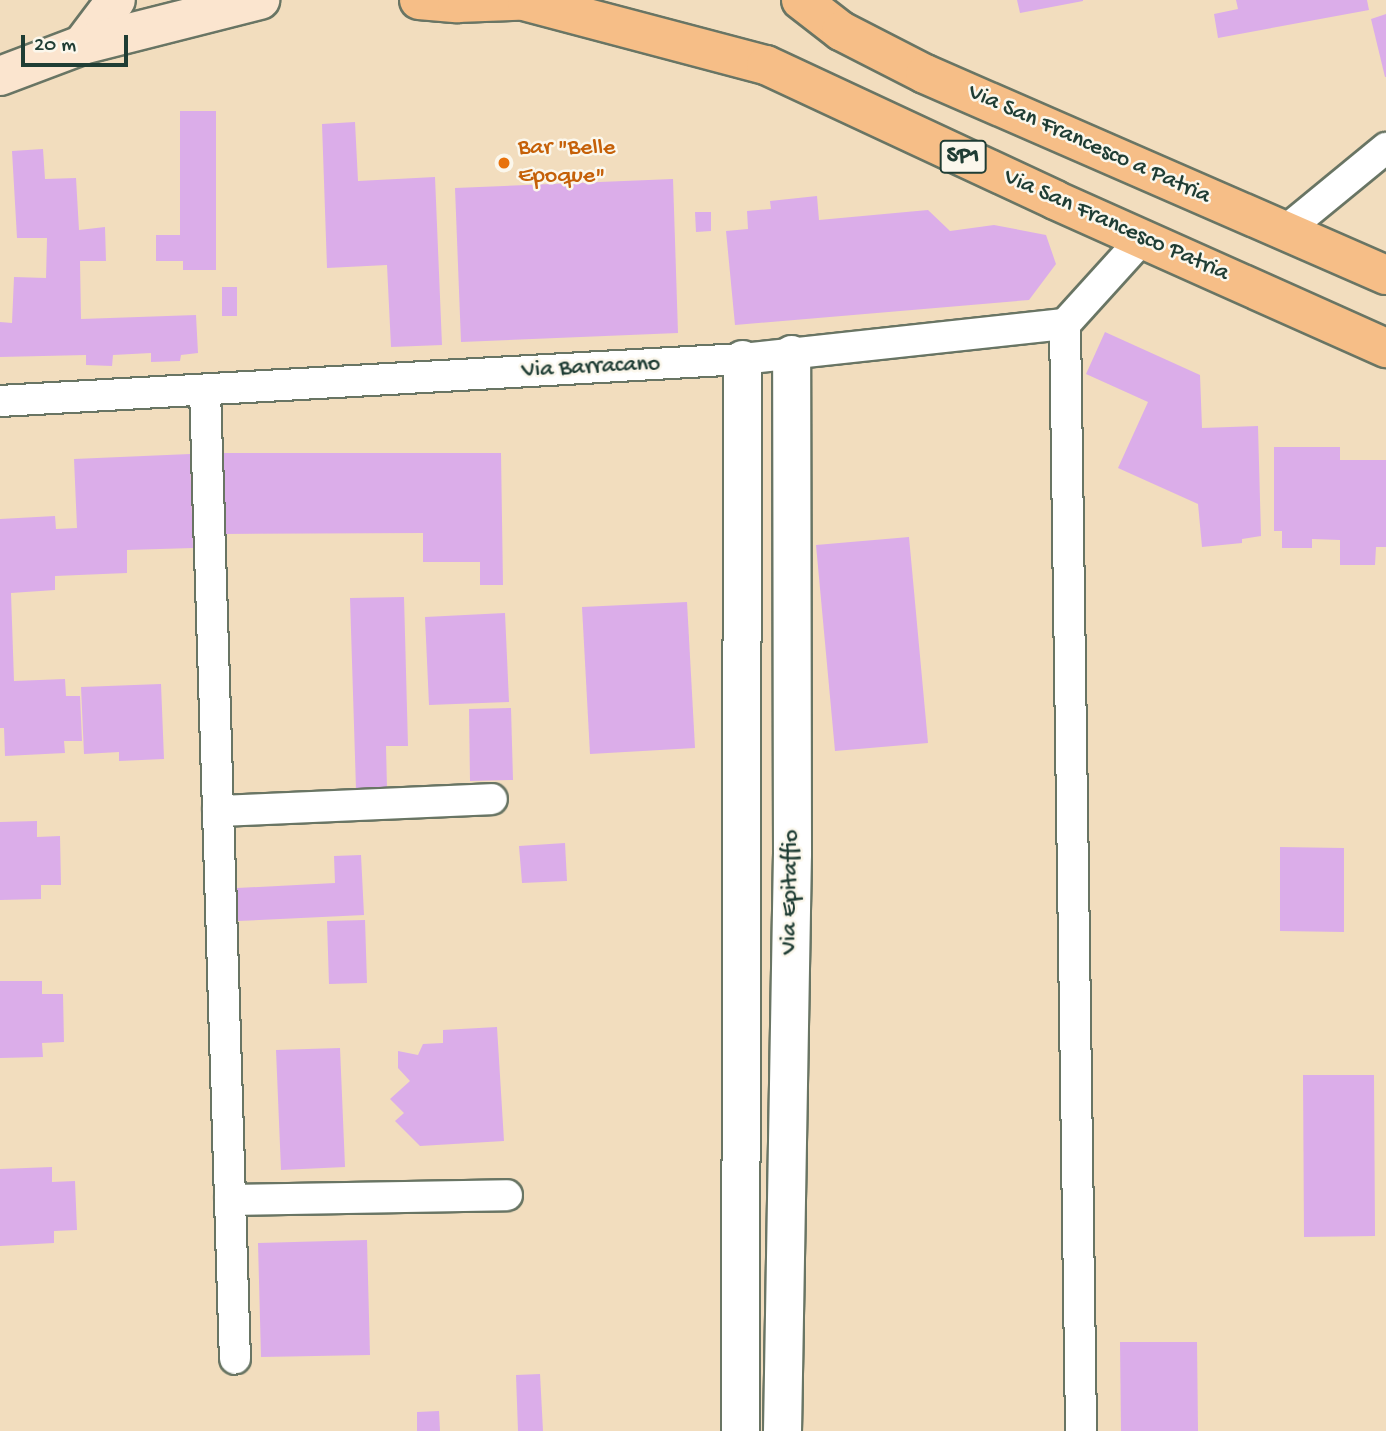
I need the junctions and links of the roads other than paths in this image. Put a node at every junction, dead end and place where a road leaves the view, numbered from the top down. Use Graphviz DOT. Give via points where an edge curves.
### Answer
graph roads {
  1 [pos="116,0"];
  2 [pos="260,0"];
  3 [pos="419,0"];
  4 [pos="801,0"];
  5 [pos="533,1"];
  6 [pos="82,45"];
  7 [pos="0,76"];
  8 [pos="1386,148"];
  9 [pos="1285,231"];
  10 [pos="1142,239"];
  11 [pos="1386,275"];
  12 [pos="1065,324"];
  13 [pos="1386,348"];
  14 [pos="791,354"];
  15 [pos="742,359"];
  16 [pos="205,390"];
  17 [pos="0,401"];
  18 [pos="492,799"];
  19 [pos="218,811"];
  20 [pos="507,1195"];
  21 [pos="230,1199"];
  22 [pos="235,1359"];
  23 [pos="740,1431"];
  24 [pos="782,1431"];
  25 [pos="1081,1431"];
  1 -- 6 [label="main road"];
  2 -- 6 [label="main road"];
  3 -- 5 [label="main road, Via San Francesco Patria" via="457,4"];
  4 -- 9 [label="main road, Via San Francesco a Patria / SP1" via="841,31 925,74"];
  5 -- 10 [label="main road, Via San Francesco Patria / SP1" via="766,65"];
  6 -- 7 [label="main road"];
  8 -- 9 [label="street"];
  9 -- 11 [label="main road, Via San Francesco a Patria / SP1"];
  10 -- 12 [label="street"];
  10 -- 13 [label="main road, Via San Francesco Patria / SP1"];
  12 -- 14 [label="street, Via Barracano"];
  12 -- 25 [label="street"];
  14 -- 15 [label="street, Via Barracano"];
  14 -- 24 [label="street, Via Epitaffio" via="792,853"];
  15 -- 16 [label="street, Via Barracano"];
  15 -- 23 [label="street, Via Epitaffio"];
  16 -- 17 [label="street, Via Barracano"];
  16 -- 19 [label="street"];
  18 -- 19 [label="street"];
  19 -- 21 [label="street"];
  20 -- 21 [label="street"];
  21 -- 22 [label="street"];
}
